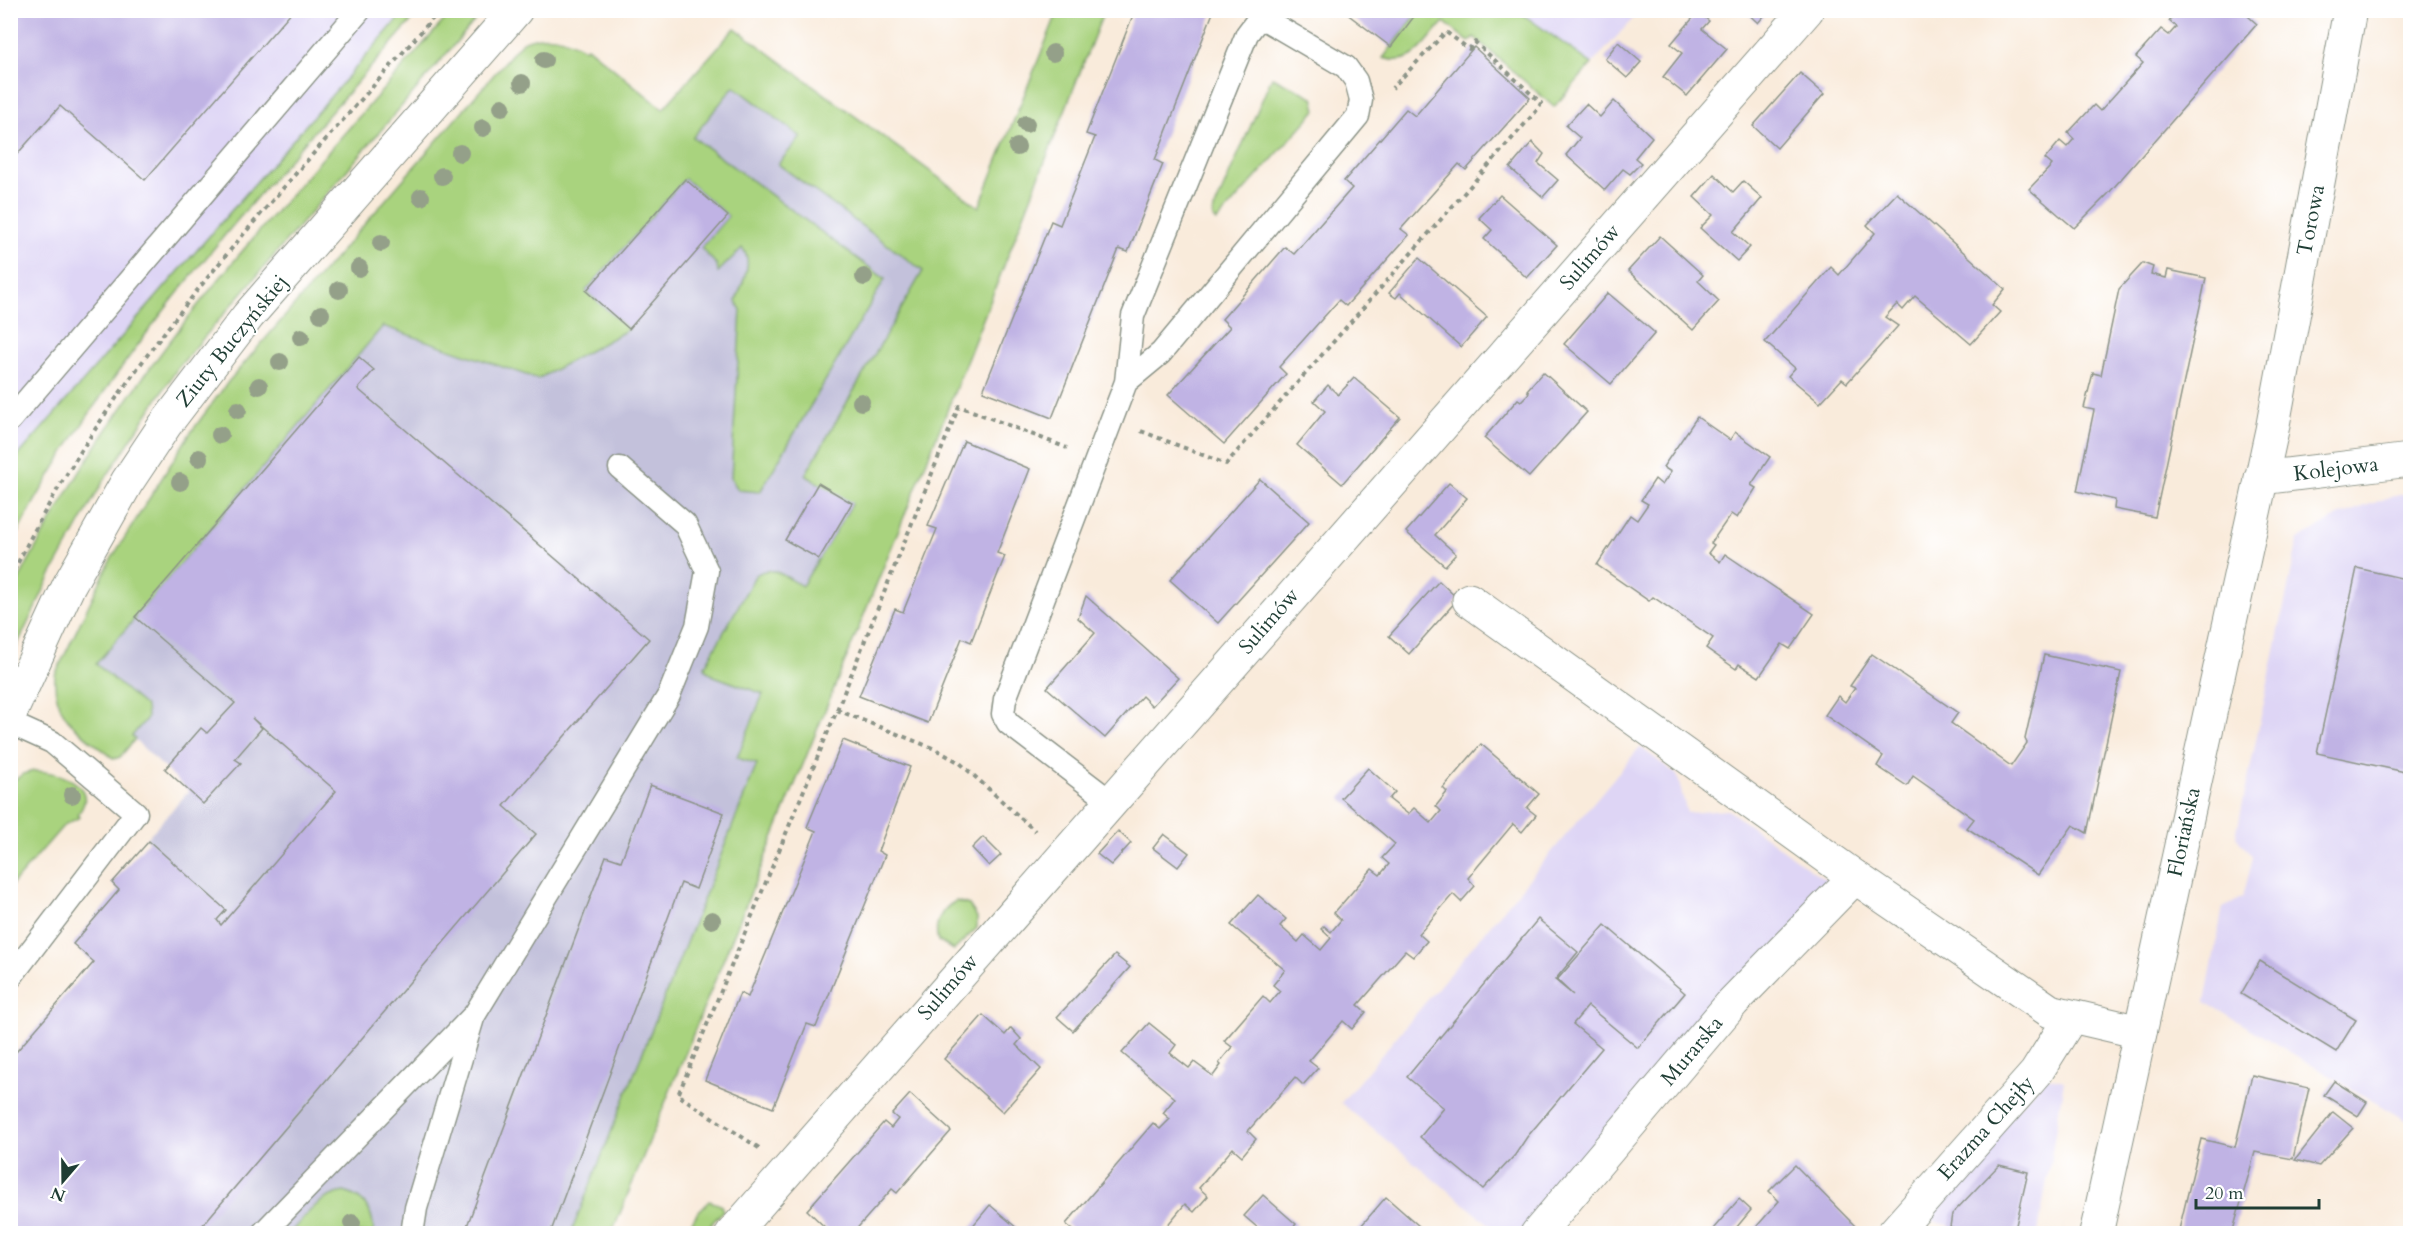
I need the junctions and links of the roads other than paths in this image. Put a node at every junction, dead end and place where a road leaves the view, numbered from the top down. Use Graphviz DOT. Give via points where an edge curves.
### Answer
graph roads {
  1 [pos="360,10"];
  2 [pos="516,10"];
  3 [pos="1807,10"];
  4 [pos="2350,10"];
  5 [pos="1126,382"];
  6 [pos="10,420"];
  7 [pos="2272,430"];
  8 [pos="2410,460"];
  9 [pos="620,468"];
  10 [pos="2261,478"];
  11 [pos="1469,600"];
  12 [pos="10,714"];
  13 [pos="10,723"];
  14 [pos="1110,801"];
  15 [pos="1855,877"];
  16 [pos="10,978"];
  17 [pos="475,1014"];
  18 [pos="2072,1017"];
  19 [pos="2140,1032"];
  20 [pos="262,1233"];
  21 [pos="412,1233"];
  22 [pos="732,1233"];
  23 [pos="1537,1233"];
  24 [pos="1893,1233"];
  25 [pos="2096,1233"];
  1 -- 6 [label="lane"];
  2 -- 12 [label="street, Ziuty Buczyńskiej" via="270,291 172,415 95,538"];
  3 -- 14 [label="street, Sulimów"];
  4 -- 7 [label="street, Torowa"];
  5 -- 5 [label="lane" via="1133,316 1247,34 1256,22 1266,20 1346,67 1356,81 1361,100 1358,116 1161,352"];
  5 -- 14 [label="lane" via="1011,682 1003,714 1015,730"];
  7 -- 10 [label="street, Floriańska"];
  8 -- 10 [label="street, Kolejowa"];
  9 -- 17 [label="lane" via="685,524 706,572 697,626 669,695"];
  10 -- 19 [label="street, Floriańska"];
  11 -- 15 [label="street"];
  13 -- 16 [label="lane" via="52,742 136,813"];
  14 -- 22 [label="street, Sulimów"];
  15 -- 18 [label="street" via="2050,1011"];
  15 -- 23 [label="street, Murarska" via="1733,1002"];
  17 -- 20 [label="lane"];
  17 -- 21 [label="lane" via="416,1208"];
  18 -- 19 [label="street"];
  18 -- 24 [label="street, Erazma Chejły" via="2036,1073"];
  19 -- 25 [label="street, Floriańska"];
}
